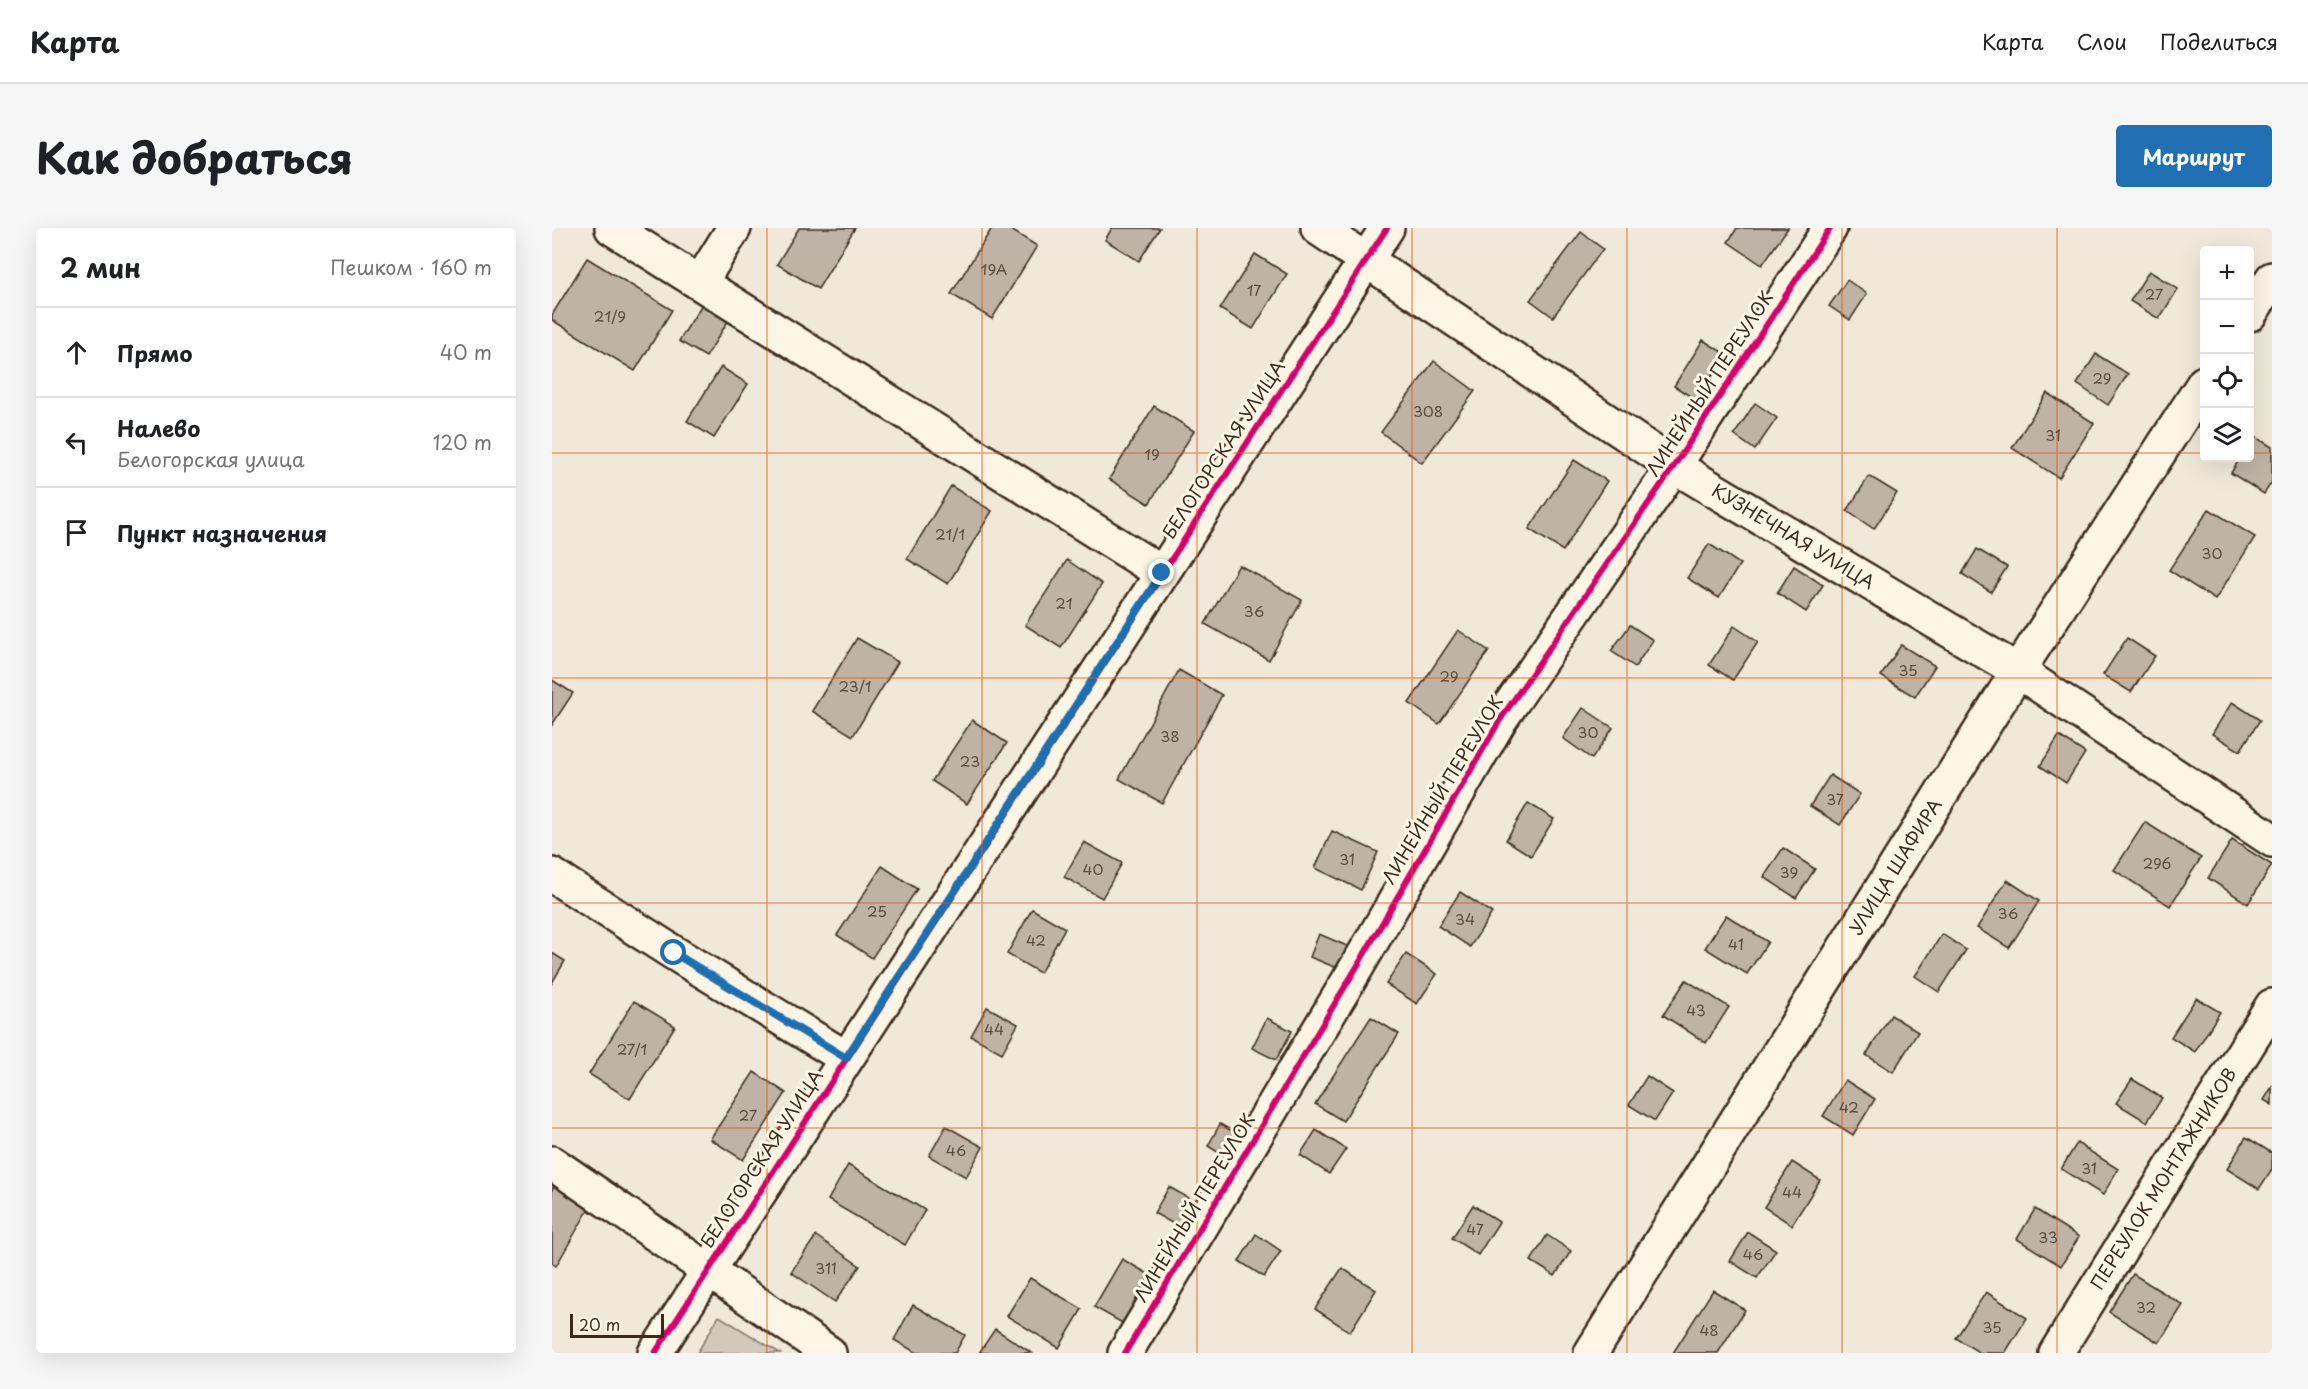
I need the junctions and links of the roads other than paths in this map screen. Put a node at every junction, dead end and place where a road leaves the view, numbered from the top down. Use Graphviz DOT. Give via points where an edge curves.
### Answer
graph roads {
  1 [pos="612,228"];
  2 [pos="734,228"];
  3 [pos="1318,228"];
  4 [pos="1386,228"];
  5 [pos="1830,228"];
  6 [pos="1366,259"];
  7 [pos="2272,279"];
  8 [pos="700,283"];
  9 [pos="2254,308"];
  10 [pos="2200,391"];
  11 [pos="1674,466"];
  12 [pos="1162,573"];
  13 [pos="2018,671"];
  14 [pos="2272,840"];
  15 [pos="552,875"];
  16 [pos="2272,1006"];
  17 [pos="846,1058"];
  18 [pos="552,1163"];
  19 [pos="708,1269"];
  20 [pos="655,1353"];
  21 [pos="830,1353"];
  22 [pos="1125,1353"];
  23 [pos="1591,1353"];
  24 [pos="2056,1353"];
  1 -- 8 [label="street"];
  2 -- 8 [label="street"];
  3 -- 6 [label="street, КУЗНЕЧНАЯ УЛИЦА"];
  4 -- 6 [label="street, БЕЛОГОРСКАЯ УЛИЦА"];
  5 -- 11 [label="street, ЛИНЕЙНЫЙ ПЕРЕУЛОК"];
  6 -- 11 [label="street, КУЗНЕЧНАЯ УЛИЦА"];
  6 -- 12 [label="street, БЕЛОГОРСКАЯ УЛИЦА"];
  7 -- 9 [label="street"];
  8 -- 12 [label="street"];
  10 -- 13 [label="street, УЛИЦА ШАФИРА"];
  11 -- 13 [label="street, КУЗНЕЧНАЯ УЛИЦА"];
  11 -- 22 [label="street, ЛИНЕЙНЫЙ ПЕРЕУЛОК" via="1500,720"];
  12 -- 17 [label="street, БЕЛОГОРСКАЯ УЛИЦА"];
  13 -- 14 [label="street, КУЗНЕЧНАЯ УЛИЦА"];
  13 -- 23 [label="street, УЛИЦА ШАФИРА"];
  15 -- 17 [label="street"];
  16 -- 24 [label="street, ПЕРЕУЛОК МОНТАЖНИКОВ"];
  17 -- 19 [label="street, БЕЛОГОРСКАЯ УЛИЦА"];
  18 -- 19 [label="street"];
  19 -- 20 [label="street, БЕЛОГОРСКАЯ УЛИЦА"];
  19 -- 21 [label="street"];
}
